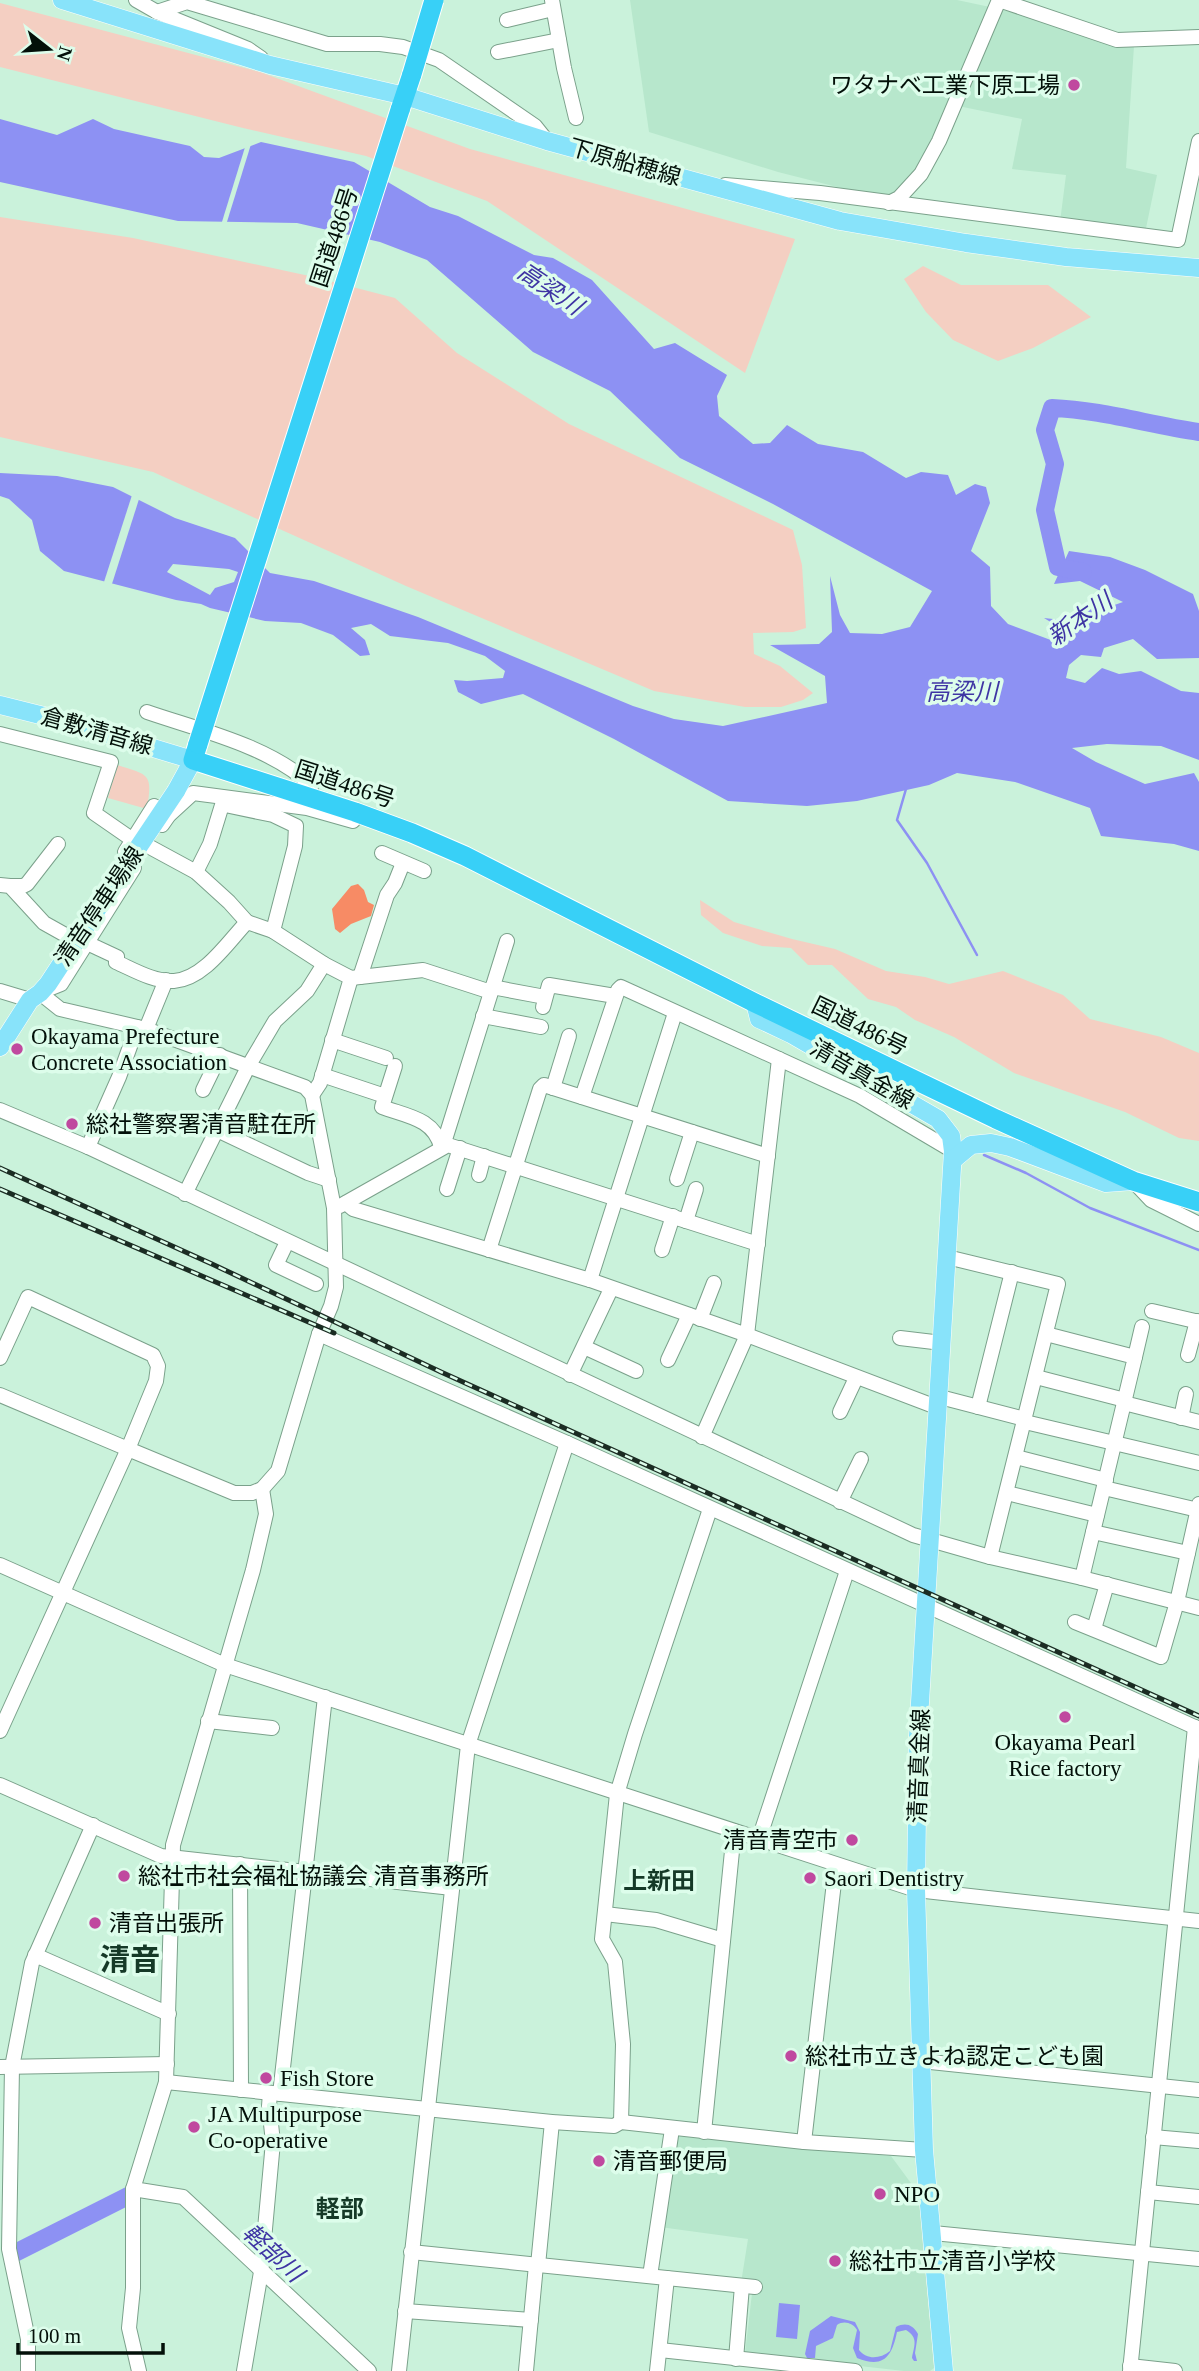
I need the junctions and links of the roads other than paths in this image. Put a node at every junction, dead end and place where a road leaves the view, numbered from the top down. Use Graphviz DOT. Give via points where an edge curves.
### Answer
graph roads {
  1 [pos="62,0"];
  2 [pos="136,0"];
  3 [pos="434,0"];
  4 [pos="442,0"];
  5 [pos="999,0"];
  6 [pos="199,2"];
  7 [pos="552,4"];
  8 [pos="157,12"];
  9 [pos="507,20"];
  10 [pos="1199,37"];
  11 [pos="559,40"];
  12 [pos="498,52"];
  13 [pos="426,55"];
  14 [pos="270,65"];
  15 [pos="402,103"];
  16 [pos="576,118"];
  17 [pos="547,141"];
  18 [pos="1199,142"];
  19 [pos="713,187"];
  20 [pos="889,203"];
  21 [pos="1199,268"];
  22 [pos="5,710"];
  23 [pos="147,712"];
  24 [pos="0,734"];
  25 [pos="196,752"];
  26 [pos="310,797"];
  27 [pos="223,801"];
  28 [pos="169,816"];
  29 [pos="392,824"];
  30 [pos="133,840"];
  31 [pos="58,844"];
  32 [pos="149,846"];
  33 [pos="382,853"];
  34 [pos="403,863"];
  35 [pos="424,871"];
  36 [pos="196,872"];
  37 [pos="5,885"];
  38 [pos="247,922"];
  39 [pos="273,931"];
  40 [pos="69,937"];
  41 [pos="506,941"];
  42 [pos="87,943"];
  43 [pos="324,964"];
  44 [pos="356,977"];
  45 [pos="166,980"];
  46 [pos="492,989"];
  47 [pos="0,991"];
  48 [pos="615,996"];
  49 [pos="35,997"];
  50 [pos="755,1003"];
  51 [pos="675,1013"];
  52 [pos="483,1016"];
  53 [pos="541,1027"];
  54 [pos="142,1028"];
  55 [pos="569,1036"];
  56 [pos="332,1040"];
  57 [pos="0,1047"];
  58 [pos="220,1055"];
  59 [pos="779,1059"];
  60 [pos="249,1065"];
  61 [pos="322,1075"];
  62 [pos="553,1088"];
  63 [pos="203,1090"];
  64 [pos="312,1094"];
  65 [pos="385,1096"];
  66 [pos="582,1097"];
  67 [pos="0,1110"];
  68 [pos="643,1117"];
  69 [pos="938,1119"];
  70 [pos="217,1130"];
  71 [pos="692,1132"];
  72 [pos="983,1143"];
  73 [pos="88,1147"];
  74 [pos="442,1147"];
  75 [pos="460,1148"];
  76 [pos="484,1156"];
  77 [pos="768,1156"];
  78 [pos="953,1156"];
  79 [pos="516,1166"];
  80 [pos="478,1175"];
  81 [pos="677,1179"];
  82 [pos="329,1180"];
  83 [pos="1133,1181"];
  84 [pos="1106,1183"];
  85 [pos="447,1189"];
  86 [pos="696,1189"];
  87 [pos="185,1194"];
  88 [pos="616,1199"];
  89 [pos="1151,1200"];
  90 [pos="1199,1202"];
  91 [pos="340,1206"];
  92 [pos="680,1219"];
  93 [pos="1199,1224"];
  94 [pos="287,1242"];
  95 [pos="758,1244"];
  96 [pos="489,1250"];
  97 [pos="662,1250"];
  98 [pos="947,1257"];
  99 [pos="336,1265"];
  100 [pos="1012,1272"];
  101 [pos="590,1280"];
  102 [pos="714,1283"];
  103 [pos="316,1284"];
  104 [pos="611,1289"];
  105 [pos="1152,1311"];
  106 [pos="694,1317"];
  107 [pos="1198,1322"];
  108 [pos="1142,1327"];
  109 [pos="1046,1334"];
  110 [pos="319,1335"];
  111 [pos="747,1335"];
  112 [pos="900,1338"];
  113 [pos="942,1343"];
  114 [pos="584,1347"];
  115 [pos="1188,1355"];
  116 [pos="1135,1357"];
  117 [pos="0,1358"];
  118 [pos="668,1360"];
  119 [pos="636,1371"];
  120 [pos="570,1375"];
  121 [pos="1035,1377"];
  122 [pos="856,1378"];
  123 [pos="0,1395"];
  124 [pos="1186,1395"];
  125 [pos="939,1402"];
  126 [pos="1124,1402"];
  127 [pos="978,1407"];
  128 [pos="841,1412"];
  129 [pos="1181,1418"];
  130 [pos="1025,1421"];
  131 [pos="1199,1422"];
  132 [pos="702,1437"];
  133 [pos="567,1443"];
  134 [pos="1114,1445"];
  135 [pos="128,1449"];
  136 [pos="1016,1457"];
  137 [pos="861,1459"];
  138 [pos="1199,1463"];
  139 [pos="1105,1484"];
  140 [pos="261,1489"];
  141 [pos="1007,1493"];
  142 [pos="840,1502"];
  143 [pos="1198,1507"];
  144 [pos="710,1509"];
  145 [pos="1097,1516"];
  146 [pos="1093,1532"];
  147 [pos="931,1540"];
  148 [pos="1188,1553"];
  149 [pos="990,1557"];
  150 [pos="0,1565"];
  151 [pos="847,1571"];
  152 [pos="1082,1578"];
  153 [pos="1107,1584"];
  154 [pos="62,1593"];
  155 [pos="1177,1602"];
  156 [pos="926,1606"];
  157 [pos="1199,1608"];
  158 [pos="1075,1622"];
  159 [pos="1094,1629"];
  160 [pos="225,1665"];
  161 [pos="324,1697"];
  162 [pos="208,1721"];
  163 [pos="272,1728"];
  164 [pos="1197,1728"];
  165 [pos="0,1731"];
  166 [pos="468,1745"];
  167 [pos="0,1785"];
  168 [pos="617,1794"];
  169 [pos="93,1825"];
  170 [pos="734,1831"];
  171 [pos="759,1839"];
  172 [pos="171,1857"];
  173 [pos="240,1864"];
  174 [pos="836,1865"];
  175 [pos="305,1872"];
  176 [pos="452,1888"];
  177 [pos="916,1891"];
  178 [pos="605,1913"];
  179 [pos="1175,1919"];
  180 [pos="1199,1921"];
  181 [pos="723,1940"];
  182 [pos="35,1955"];
  183 [pos="169,2014"];
  184 [pos="921,2061"];
  185 [pos="167,2064"];
  186 [pos="6,2067"];
  187 [pos="166,2082"];
  188 [pos="1158,2086"];
  189 [pos="241,2090"];
  190 [pos="1199,2090"];
  191 [pos="275,2094"];
  192 [pos="427,2110"];
  193 [pos="552,2122"];
  194 [pos="621,2122"];
  195 [pos="672,2129"];
  196 [pos="704,2132"];
  197 [pos="1153,2137"];
  198 [pos="1199,2141"];
  199 [pos="804,2142"];
  200 [pos="924,2150"];
  201 [pos="133,2189"];
  202 [pos="1148,2192"];
  203 [pos="1199,2197"];
  204 [pos="933,2234"];
  205 [pos="411,2252"];
  206 [pos="1142,2254"];
  207 [pos="1199,2259"];
  208 [pos="537,2265"];
  209 [pos="260,2273"];
  210 [pos="650,2276"];
  211 [pos="667,2278"];
  212 [pos="405,2311"];
  213 [pos="531,2319"];
  214 [pos="660,2350"];
  215 [pos="736,2359"];
  216 [pos="803,2369"];
  217 [pos="1130,2369"];
  218 [pos="28,2371"];
  219 [pos="139,2371"];
  220 [pos="244,2371"];
  221 [pos="369,2371"];
  222 [pos="399,2371"];
  223 [pos="526,2371"];
  224 [pos="657,2371"];
  225 [pos="855,2371"];
  226 [pos="944,2371"];
  227 [pos="1175,2371"];
  1 -- 14 [label="main road, 下原船穂線"];
  2 -- 8 [label="street"];
  3 -- 15 [label="highway, 国道486号, bridge"];
  4 -- 13 [label="street"];
  5 -- 10 [label="street" via="1118,40"];
  5 -- 20 [label="street" via="939,141 921,174"];
  6 -- 8 [label="street"];
  6 -- 13 [label="street" via="327,44 393,45"];
  7 -- 9 [label="street"];
  7 -- 11 [label="street"];
  8 -- 14 [label="street" via="248,49"];
  11 -- 12 [label="street"];
  11 -- 16 [label="street"];
  13 -- 17 [label="street" via="536,126"];
  14 -- 15 [label="main road, 下原船穂線"];
  15 -- 17 [label="main road, 下原船穂線"];
  15 -- 25 [label="highway, 国道486号, bridge"];
  17 -- 19 [label="main road, 下原船穂線"];
  18 -- 20 [label="street" via="1178,240"];
  19 -- 20 [label="street" via="729,184"];
  19 -- 21 [label="main road, 下原船穂線" via="840,221 966,243"];
  22 -- 25 [label="main road, 倉敷清音線"];
  23 -- 26 [label="street" via="253,749 299,774 311,785"];
  24 -- 30 [label="street" via="111,762 94,813"];
  25 -- 26 [label="highway, 国道486号"];
  25 -- 49 [label="main road, 清音停車場線, bridge" via="176,791"];
  26 -- 29 [label="highway, 国道486号"];
  27 -- 28 [label="street" via="193,793"];
  27 -- 29 [label="street" via="307,808 374,826"];
  27 -- 36 [label="street"];
  27 -- 39 [label="street" via="296,826"];
  28 -- 30 [label="street" via="154,806"];
  28 -- 32 [label="street"];
  29 -- 50 [label="highway, 国道486号" via="465,856"];
  30 -- 40 [label="street"];
  31 -- 37 [label="street" via="27,884"];
  32 -- 36 [label="street"];
  32 -- 42 [label="street"];
  33 -- 34 [label="street"];
  34 -- 35 [label="street"];
  34 -- 44 [label="street"];
  36 -- 38 [label="street"];
  37 -- 40 [label="street" via="44,923"];
  38 -- 39 [label="street"];
  38 -- 45 [label="street" via="197,972"];
  39 -- 43 [label="street"];
  40 -- 49 [label="street"];
  41 -- 46 [label="street"];
  42 -- 45 [label="street" via="117,957 116,962"];
  42 -- 49 [label="street" via="61,984"];
  43 -- 44 [label="street"];
  43 -- 60 [label="street" via="307,991 275,1021"];
  44 -- 46 [label="street" via="423,970"];
  44 -- 56 [label="street"];
  45 -- 54 [label="street"];
  46 -- 48 [label="street" via="544,1002 549,985"];
  46 -- 52 [label="street"];
  47 -- 49 [label="street"];
  48 -- 51 [label="street" via="621,987"];
  48 -- 66 [label="street"];
  49 -- 54 [label="street" via="60,1009"];
  49 -- 57 [label="main road, 清音停車場線"];
  50 -- 69 [label="main road, 清音真金線" via="759,1019"];
  50 -- 83 [label="highway, 国道486号"];
  51 -- 59 [label="street"];
  51 -- 68 [label="street"];
  52 -- 53 [label="street"];
  52 -- 74 [label="street"];
  54 -- 58 [label="street"];
  54 -- 73 [label="street"];
  55 -- 62 [label="street"];
  56 -- 61 [label="street"];
  56 -- 65 [label="street" via="390,1062"];
  58 -- 60 [label="street"];
  58 -- 63 [label="street"];
  59 -- 77 [label="street"];
  59 -- 78 [label="street" via="860,1096"];
  60 -- 64 [label="street" via="302,1084"];
  60 -- 70 [label="street"];
  61 -- 64 [label="street"];
  61 -- 65 [label="street"];
  62 -- 66 [label="street"];
  62 -- 79 [label="street" via="544,1085 540,1089"];
  64 -- 82 [label="street"];
  65 -- 74 [label="street" via="382,1107 425,1121"];
  66 -- 68 [label="street"];
  67 -- 73 [label="street"];
  68 -- 71 [label="street"];
  68 -- 88 [label="street"];
  69 -- 72 [label="main road"];
  69 -- 78 [label="main road, 清音真金線" via="951,1136"];
  70 -- 82 [label="street"];
  70 -- 87 [label="street"];
  71 -- 77 [label="street"];
  71 -- 81 [label="street"];
  72 -- 78 [label="main road"];
  72 -- 84 [label="main road" via="1010,1147"];
  73 -- 87 [label="street"];
  74 -- 75 [label="street"];
  74 -- 91 [label="street"];
  75 -- 76 [label="street"];
  75 -- 85 [label="street"];
  76 -- 79 [label="street"];
  76 -- 80 [label="street"];
  77 -- 95 [label="street"];
  78 -- 98 [label="main road, 清音真金線"];
  79 -- 88 [label="street"];
  79 -- 96 [label="street"];
  82 -- 91 [label="street"];
  83 -- 84 [label="main road"];
  83 -- 89 [label="street"];
  83 -- 90 [label="highway, 国道486号"];
  84 -- 89 [label="street"];
  86 -- 92 [label="street"];
  87 -- 94 [label="street"];
  88 -- 92 [label="street"];
  88 -- 101 [label="street"];
  89 -- 93 [label="street"];
  91 -- 96 [label="street"];
  91 -- 99 [label="street"];
  92 -- 95 [label="street"];
  92 -- 97 [label="street"];
  94 -- 99 [label="street"];
  94 -- 103 [label="street" via="276,1265"];
  95 -- 111 [label="street"];
  96 -- 101 [label="street"];
  98 -- 100 [label="street"];
  98 -- 113 [label="main road, 清音真金線"];
  99 -- 110 [label="street" via="336,1287"];
  99 -- 120 [label="street"];
  100 -- 109 [label="street" via="1058,1284"];
  100 -- 127 [label="street"];
  101 -- 104 [label="street"];
  102 -- 106 [label="street"];
  104 -- 106 [label="street"];
  104 -- 114 [label="street"];
  105 -- 107 [label="street"];
  106 -- 111 [label="street"];
  106 -- 118 [label="street"];
  107 -- 115 [label="street"];
  108 -- 116 [label="street"];
  109 -- 116 [label="street"];
  109 -- 121 [label="street"];
  110 -- 133 [label="street"];
  110 -- 140 [label="street" via="278,1471"];
  111 -- 122 [label="street"];
  111 -- 132 [label="street"];
  112 -- 113 [label="street"];
  113 -- 125 [label="main road, 清音真金線"];
  114 -- 119 [label="street"];
  114 -- 120 [label="street"];
  116 -- 126 [label="street"];
  117 -- 135 [label="street" via="27,1297 153,1355 158,1366 156,1381"];
  120 -- 132 [label="street"];
  121 -- 126 [label="street"];
  121 -- 130 [label="street"];
  122 -- 125 [label="street"];
  122 -- 128 [label="street"];
  123 -- 135 [label="street"];
  124 -- 129 [label="street"];
  125 -- 127 [label="street"];
  125 -- 147 [label="main road, 清音真金線"];
  126 -- 129 [label="street"];
  126 -- 134 [label="street"];
  127 -- 130 [label="street"];
  129 -- 131 [label="street"];
  130 -- 134 [label="street"];
  130 -- 136 [label="street"];
  132 -- 142 [label="street"];
  133 -- 144 [label="street"];
  133 -- 166 [label="street"];
  134 -- 138 [label="street"];
  134 -- 139 [label="street"];
  135 -- 140 [label="street" via="234,1493"];
  135 -- 154 [label="street"];
  136 -- 139 [label="street"];
  136 -- 141 [label="street"];
  137 -- 142 [label="street"];
  139 -- 143 [label="street"];
  139 -- 145 [label="street"];
  140 -- 160 [label="street" via="265,1520"];
  141 -- 145 [label="street"];
  141 -- 149 [label="street"];
  142 -- 147 [label="street"];
  143 -- 148 [label="street"];
  144 -- 151 [label="street"];
  144 -- 168 [label="street"];
  145 -- 146 [label="street"];
  146 -- 148 [label="street"];
  146 -- 152 [label="street"];
  147 -- 149 [label="street"];
  147 -- 156 [label="main road, 清音真金線"];
  148 -- 155 [label="street"];
  149 -- 152 [label="street"];
  150 -- 154 [label="street"];
  151 -- 156 [label="street"];
  151 -- 171 [label="street"];
  152 -- 153 [label="street"];
  153 -- 155 [label="street"];
  153 -- 159 [label="street"];
  154 -- 160 [label="street"];
  154 -- 165 [label="street"];
  155 -- 157 [label="street"];
  155 -- 159 [label="street" via="1161,1657"];
  156 -- 164 [label="street"];
  156 -- 177 [label="main road, 清音真金線"];
  158 -- 159 [label="street"];
  160 -- 161 [label="street"];
  160 -- 162 [label="street"];
  161 -- 166 [label="street"];
  161 -- 175 [label="street"];
  162 -- 163 [label="street"];
  162 -- 172 [label="street"];
  164 -- 179 [label="street"];
  166 -- 168 [label="street"];
  166 -- 176 [label="street"];
  167 -- 169 [label="street"];
  168 -- 170 [label="street"];
  168 -- 178 [label="street"];
  169 -- 172 [label="street"];
  169 -- 182 [label="street"];
  170 -- 171 [label="street"];
  170 -- 181 [label="street"];
  171 -- 174 [label="street"];
  172 -- 173 [label="street"];
  172 -- 183 [label="street"];
  173 -- 175 [label="street"];
  173 -- 189 [label="street"];
  174 -- 177 [label="street"];
  174 -- 199 [label="street"];
  175 -- 176 [label="street"];
  175 -- 191 [label="street"];
  176 -- 192 [label="street"];
  177 -- 179 [label="street"];
  177 -- 184 [label="main road, 清音真金線"];
  178 -- 181 [label="street" via="656,1920"];
  178 -- 194 [label="street" via="602,1939 615,1962 622,2032"];
  179 -- 180 [label="street"];
  179 -- 188 [label="street"];
  181 -- 196 [label="street"];
  182 -- 183 [label="street"];
  182 -- 186 [label="street"];
  183 -- 185 [label="street"];
  184 -- 188 [label="street"];
  184 -- 200 [label="main road, 清音真金線"];
  185 -- 186 [label="street"];
  185 -- 187 [label="street"];
  186 -- 218 [label="street" via="9,2249 28,2339"];
  187 -- 189 [label="street"];
  187 -- 201 [label="street"];
  188 -- 190 [label="street"];
  188 -- 197 [label="street"];
  189 -- 191 [label="street"];
  191 -- 192 [label="street"];
  191 -- 209 [label="street" via="269,2106 273,2142"];
  192 -- 193 [label="street"];
  192 -- 205 [label="street"];
  193 -- 194 [label="street" via="614,2126"];
  193 -- 208 [label="street"];
  194 -- 195 [label="street"];
  195 -- 196 [label="street"];
  195 -- 210 [label="street"];
  196 -- 199 [label="street"];
  197 -- 198 [label="street"];
  197 -- 202 [label="street"];
  199 -- 200 [label="street"];
  200 -- 204 [label="main road, 清音真金線"];
  201 -- 209 [label="street" via="183,2197"];
  201 -- 219 [label="street" via="133,2288 128,2328"];
  202 -- 203 [label="street"];
  202 -- 206 [label="street"];
  204 -- 206 [label="street"];
  204 -- 226 [label="main road, 清音真金線"];
  205 -- 208 [label="street"];
  205 -- 212 [label="street"];
  206 -- 207 [label="street"];
  206 -- 217 [label="street"];
  208 -- 210 [label="street"];
  208 -- 213 [label="street"];
  209 -- 220 [label="street"];
  209 -- 221 [label="street"];
  210 -- 211 [label="street"];
  211 -- 214 [label="street"];
  211 -- 215 [label="street" via="748,2286"];
  212 -- 213 [label="street"];
  212 -- 222 [label="street"];
  213 -- 223 [label="street"];
  214 -- 215 [label="street"];
  214 -- 224 [label="street"];
  215 -- 216 [label="street"];
  216 -- 225 [label="street"];
  217 -- 227 [label="street"];
}
